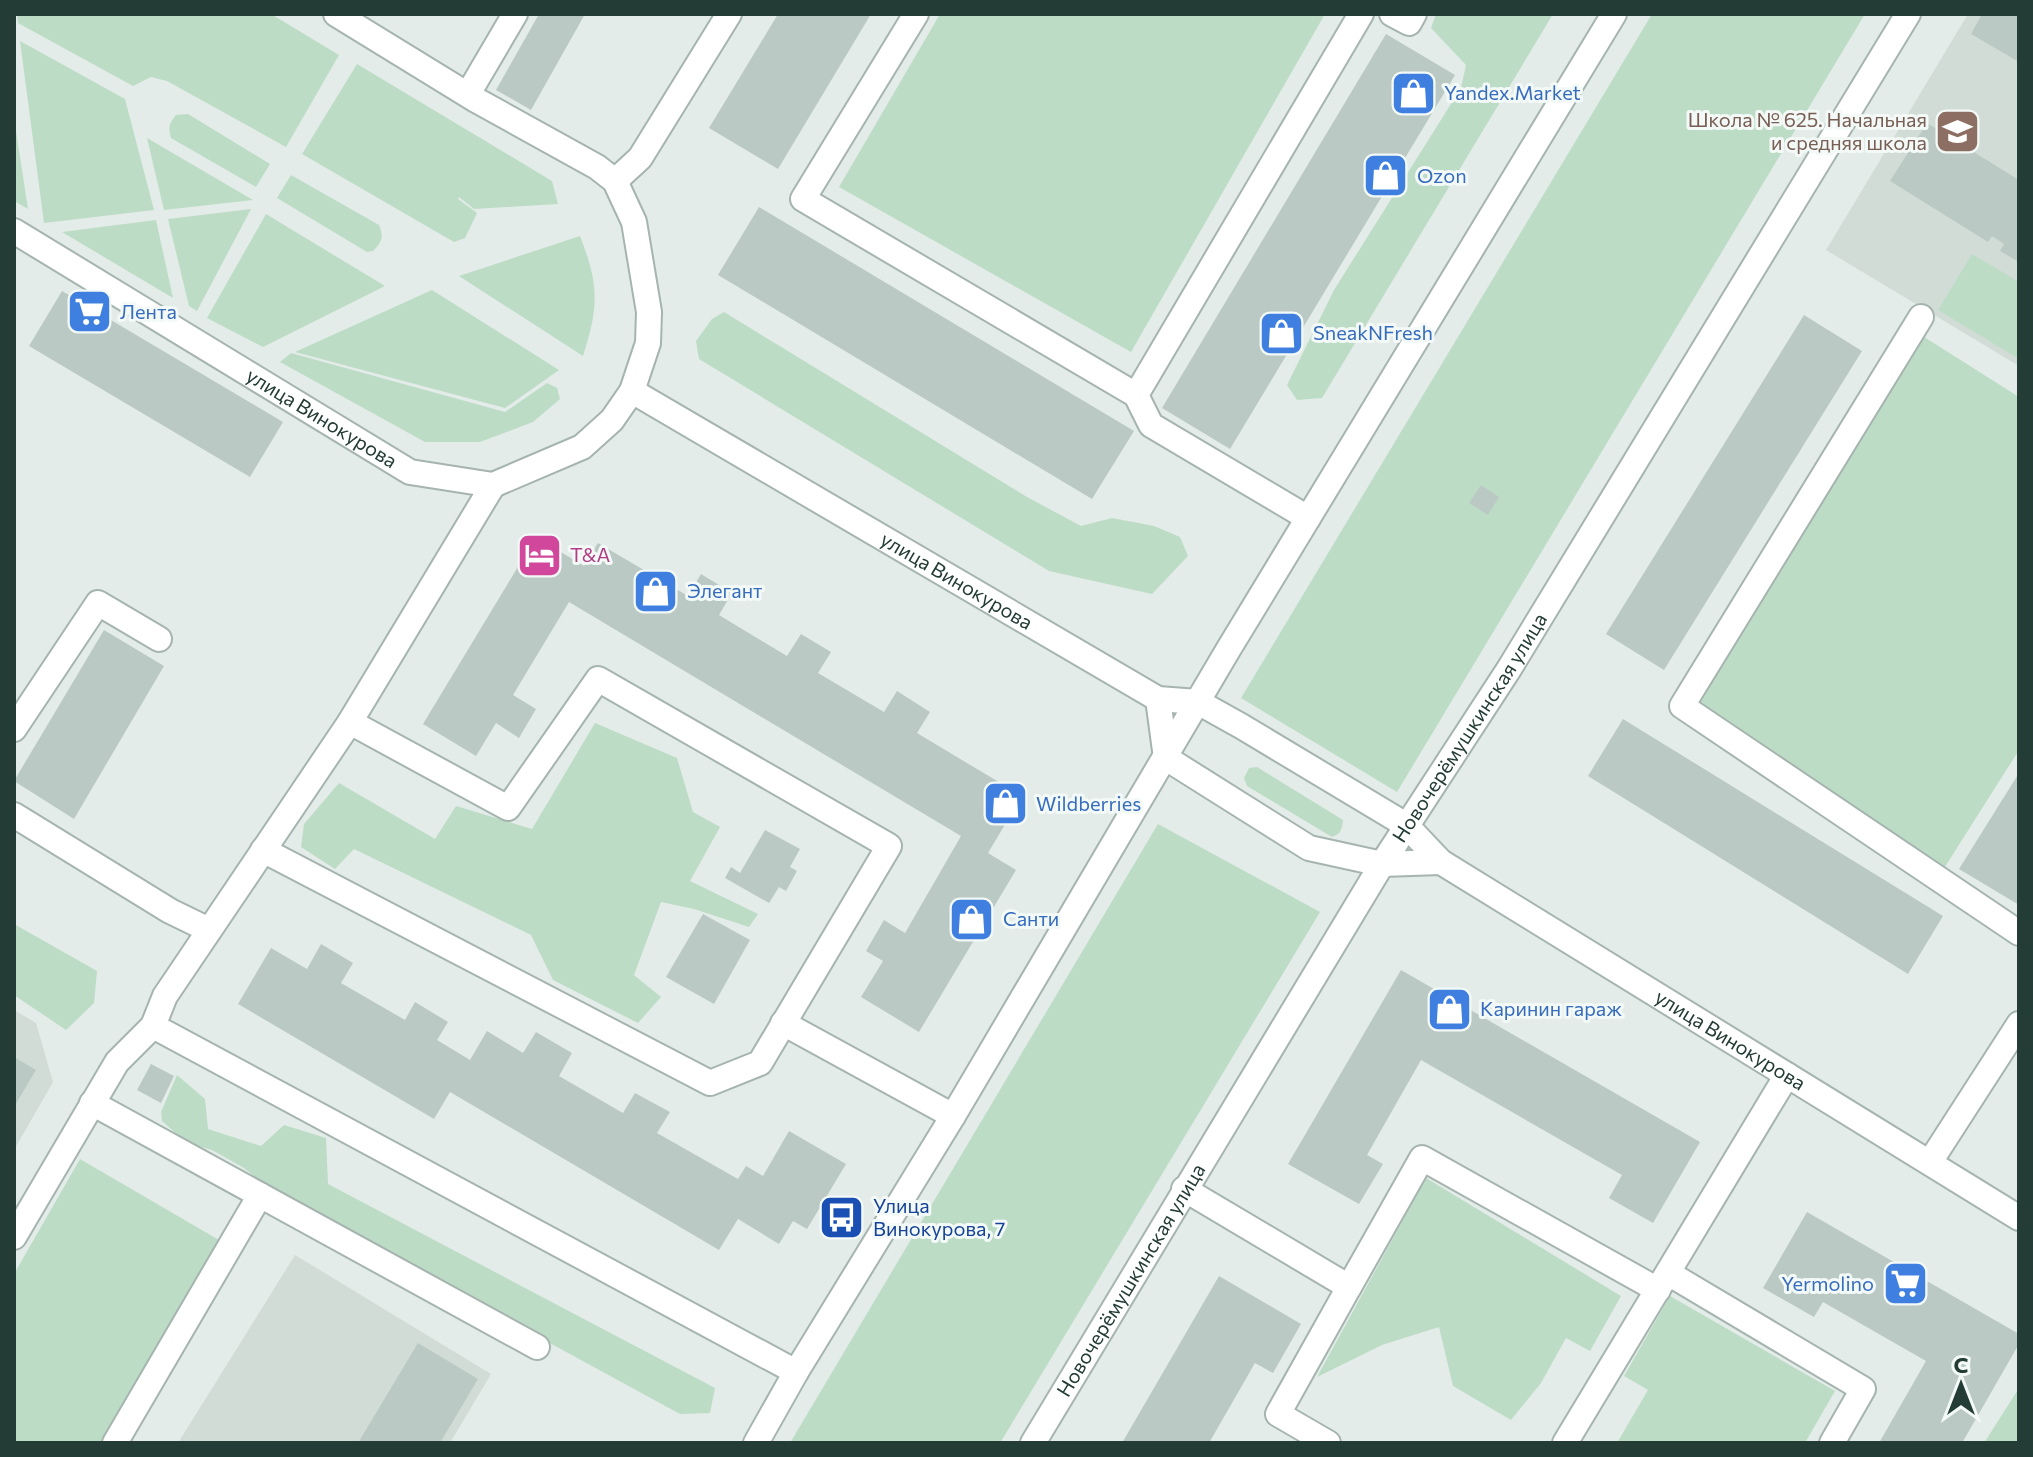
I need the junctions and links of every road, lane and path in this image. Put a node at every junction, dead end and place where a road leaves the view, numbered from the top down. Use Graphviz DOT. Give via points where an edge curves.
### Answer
graph roads {
  1 [pos="336,14"];
  2 [pos="515,14"];
  3 [pos="729,14"];
  4 [pos="916,14"];
  5 [pos="1361,14"];
  6 [pos="1392,14"];
  7 [pos="1414,14"];
  8 [pos="1614,14"];
  9 [pos="1908,14"];
  10 [pos="368,22"];
  11 [pos="468,94"];
  12 [pos="615,181"];
  13 [pos="14,231"];
  14 [pos="1921,317"];
  15 [pos="632,391"];
  16 [pos="1136,395"];
  17 [pos="493,485"];
  18 [pos="1308,518"];
  19 [pos="159,639"];
  20 [pos="1158,699"];
  21 [pos="1198,702"];
  22 [pos="350,722"];
  23 [pos="14,729"];
  24 [pos="1166,758"];
  25 [pos="14,815"];
  26 [pos="1406,825"];
  27 [pos="263,850"];
  28 [pos="1441,862"];
  29 [pos="1382,864"];
  30 [pos="209,930"];
  31 [pos="2019,933"];
  32 [pos="783,1023"];
  33 [pos="2019,1024"];
  34 [pos="153,1026"];
  35 [pos="1787,1075"];
  36 [pos="92,1103"];
  37 [pos="953,1116"];
  38 [pos="1930,1162"];
  39 [pos="1184,1189"];
  40 [pos="260,1195"];
  41 [pos="2019,1218"];
  42 [pos="14,1237"];
  43 [pos="1663,1282"];
  44 [pos="1349,1287"];
  45 [pos="537,1347"];
  46 [pos="796,1372"];
  47 [pos="115,1443"];
  48 [pos="756,1443"];
  49 [pos="1033,1443"];
  50 [pos="1328,1443"];
  51 [pos="1565,1443"];
  52 [pos="1832,1443"];
  1 -- 10 [label="street"];
  2 -- 11 [label="street"];
  3 -- 12 [label="street" via="640,158"];
  4 -- 16 [label="street" via="803,199"];
  5 -- 16 [label="street"];
  6 -- 7 [label="street" via="1409,23"];
  8 -- 18 [label="street"];
  9 -- 26 [label="street, Новочерёмушкинская улица" via="1509,669"];
  10 -- 11 [label="street"];
  11 -- 12 [label="street"];
  12 -- 15 [label="street" via="634,222 649,312 648,343"];
  13 -- 17 [label="street, улица Винокурова" via="410,472"];
  14 -- 31 [label="street" via="1682,706"];
  15 -- 17 [label="street" via="612,420 582,447"];
  15 -- 20 [label="street, улица Винокурова"];
  16 -- 18 [label="street" via="1151,425"];
  17 -- 22 [label="street"];
  18 -- 21 [label="street"];
  19 -- 23 [label="street" via="98,603"];
  20 -- 21 [label="street, улица Винокурова"];
  20 -- 24 [label="street"];
  21 -- 24 [label="street"];
  21 -- 26 [label="street, улица Винокурова"];
  22 -- 27 [label="street"];
  22 -- 32 [label="street" via="508,808 598,679 889,846"];
  24 -- 29 [label="street" via="1309,848"];
  24 -- 37 [label="street"];
  25 -- 30 [label="street"];
  26 -- 28 [label="street, улица Винокурова"];
  26 -- 29 [label="street, Новочерёмушкинская улица"];
  27 -- 30 [label="street"];
  27 -- 32 [label="street" via="710,1083 760,1063"];
  28 -- 29 [label="street"];
  28 -- 35 [label="street, улица Винокурова"];
  29 -- 39 [label="street, Новочерёмушкинская улица"];
  30 -- 34 [label="street" via="165,996"];
  32 -- 37 [label="street"];
  33 -- 38 [label="street"];
  34 -- 36 [label="street" via="117,1062"];
  34 -- 46 [label="street"];
  35 -- 38 [label="street, улица Винокурова"];
  35 -- 43 [label="street"];
  36 -- 40 [label="street"];
  36 -- 42 [label="street"];
  37 -- 46 [label="street"];
  38 -- 41 [label="street, улица Винокурова"];
  39 -- 44 [label="street"];
  39 -- 49 [label="street, Новочерёмушкинская улица"];
  40 -- 45 [label="street"];
  40 -- 47 [label="street"];
  43 -- 44 [label="street" via="1422,1158"];
  43 -- 51 [label="street"];
  43 -- 52 [label="street" via="1863,1389"];
  44 -- 50 [label="street" via="1278,1414"];
  46 -- 48 [label="street"];
}
